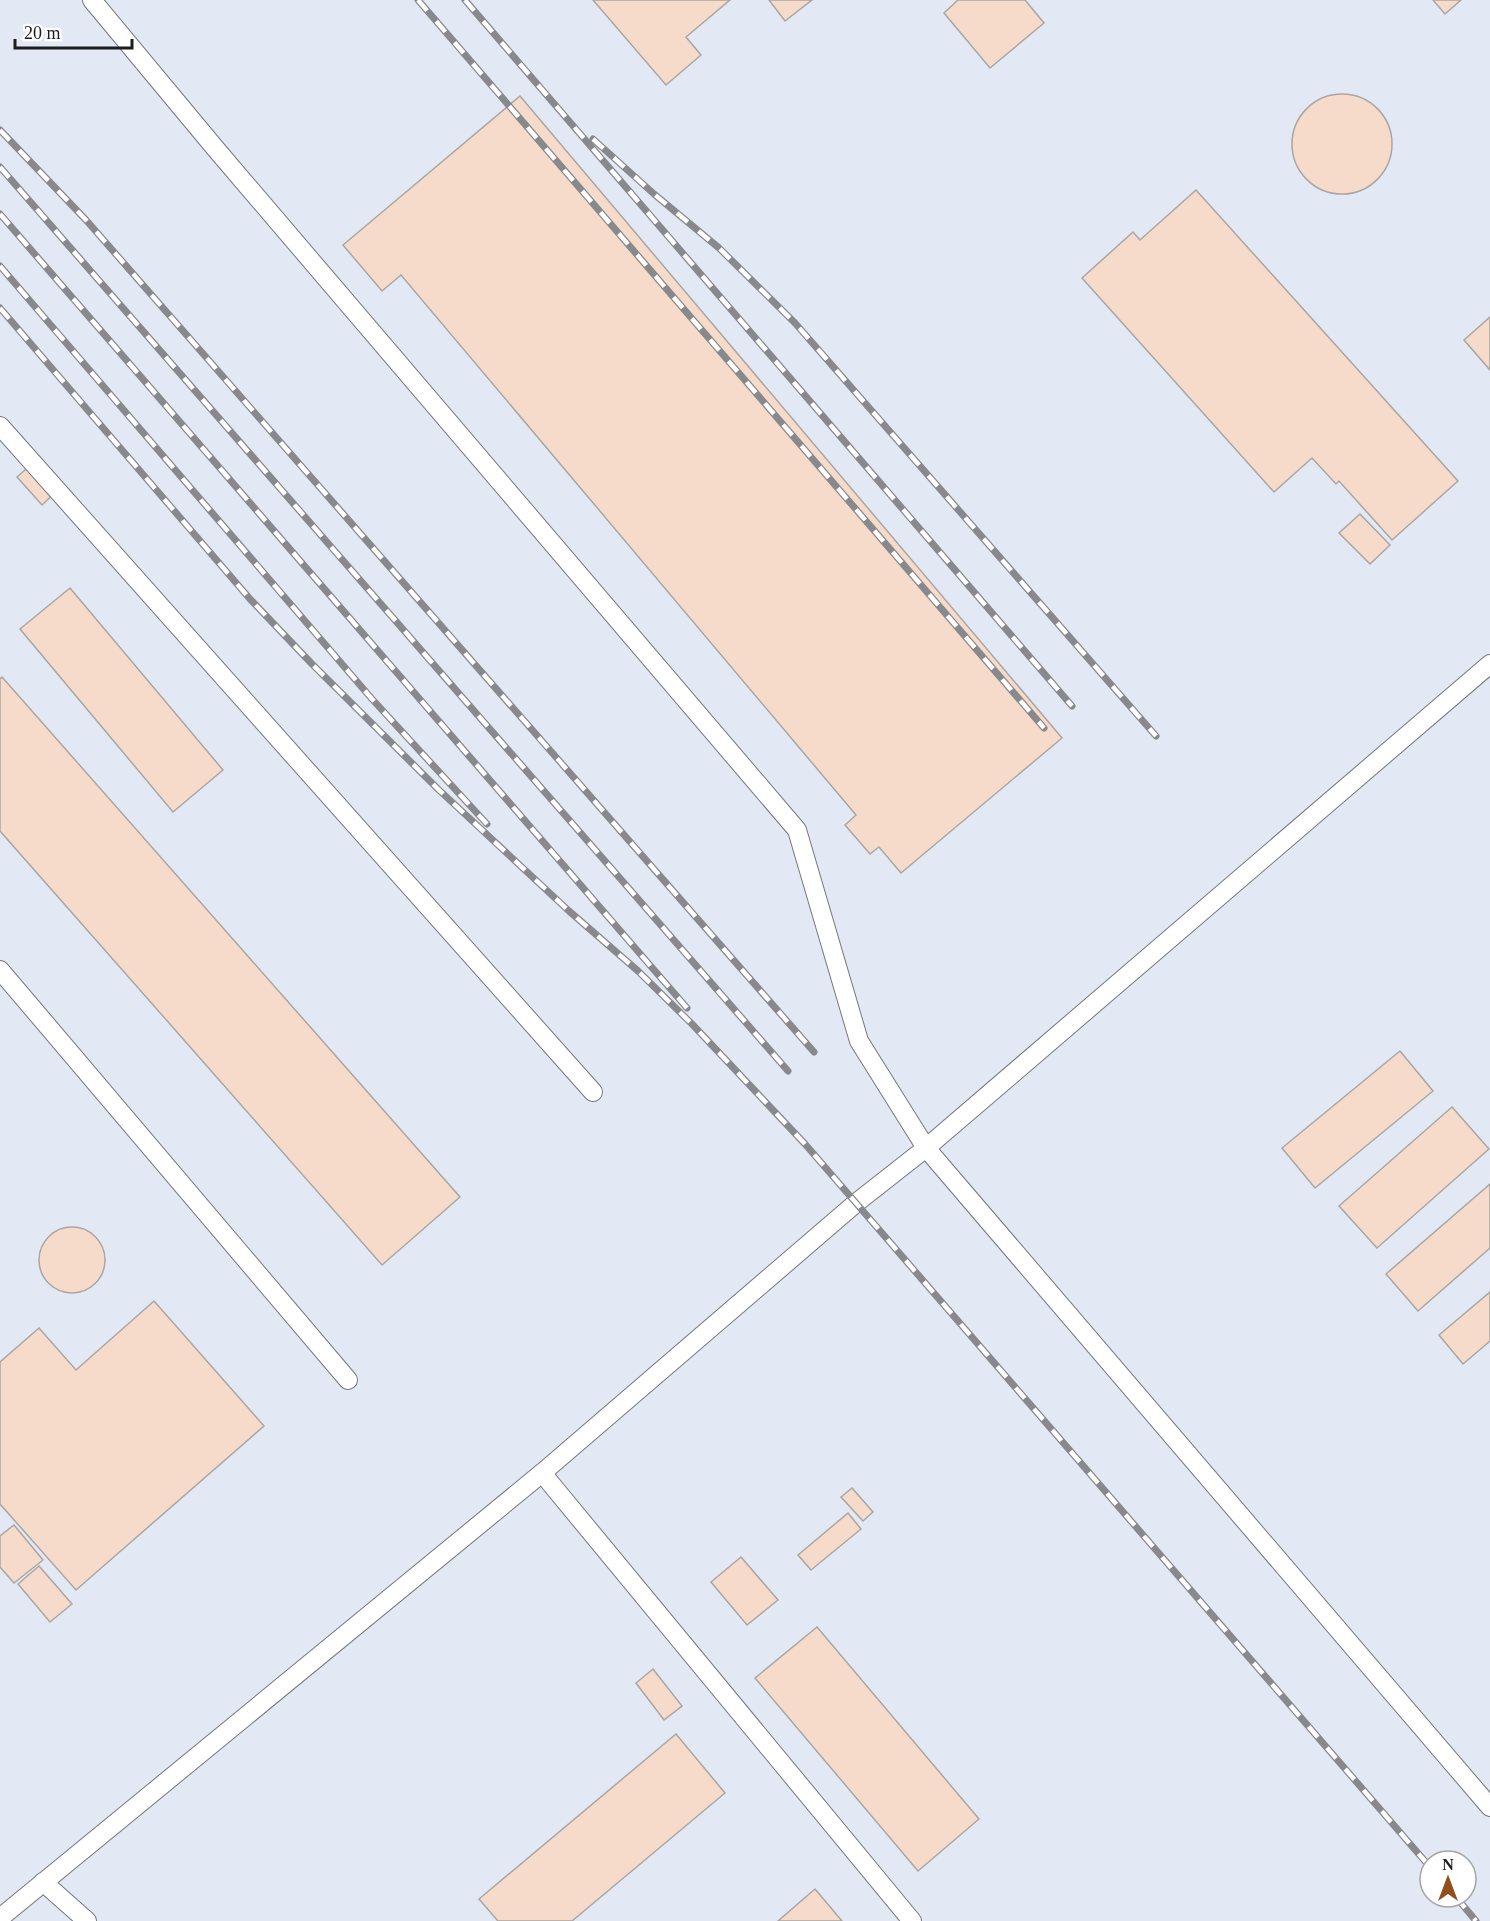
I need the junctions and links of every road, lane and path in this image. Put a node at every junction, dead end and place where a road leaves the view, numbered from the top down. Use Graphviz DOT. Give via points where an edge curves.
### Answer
graph roads {
  1 [pos="93,0"];
  2 [pos="0,426"];
  3 [pos="1490,664"];
  4 [pos="0,970"];
  5 [pos="593,1092"];
  6 [pos="926,1148"];
  7 [pos="348,1380"];
  8 [pos="542,1473"];
  9 [pos="1490,1807"];
  10 [pos="43,1882"];
  11 [pos="0,1918"];
  12 [pos="87,1921"];
  13 [pos="912,1921"];
  1 -- 6 [label="lane" via="797,830 859,1041"];
  2 -- 5 [label="lane"];
  3 -- 6 [label="lane"];
  4 -- 7 [label="lane"];
  6 -- 8 [label="lane" via="856,1203"];
  6 -- 9 [label="lane"];
  8 -- 10 [label="lane"];
  8 -- 13 [label="lane"];
  10 -- 11 [label="lane"];
  10 -- 12 [label="lane"];
}
